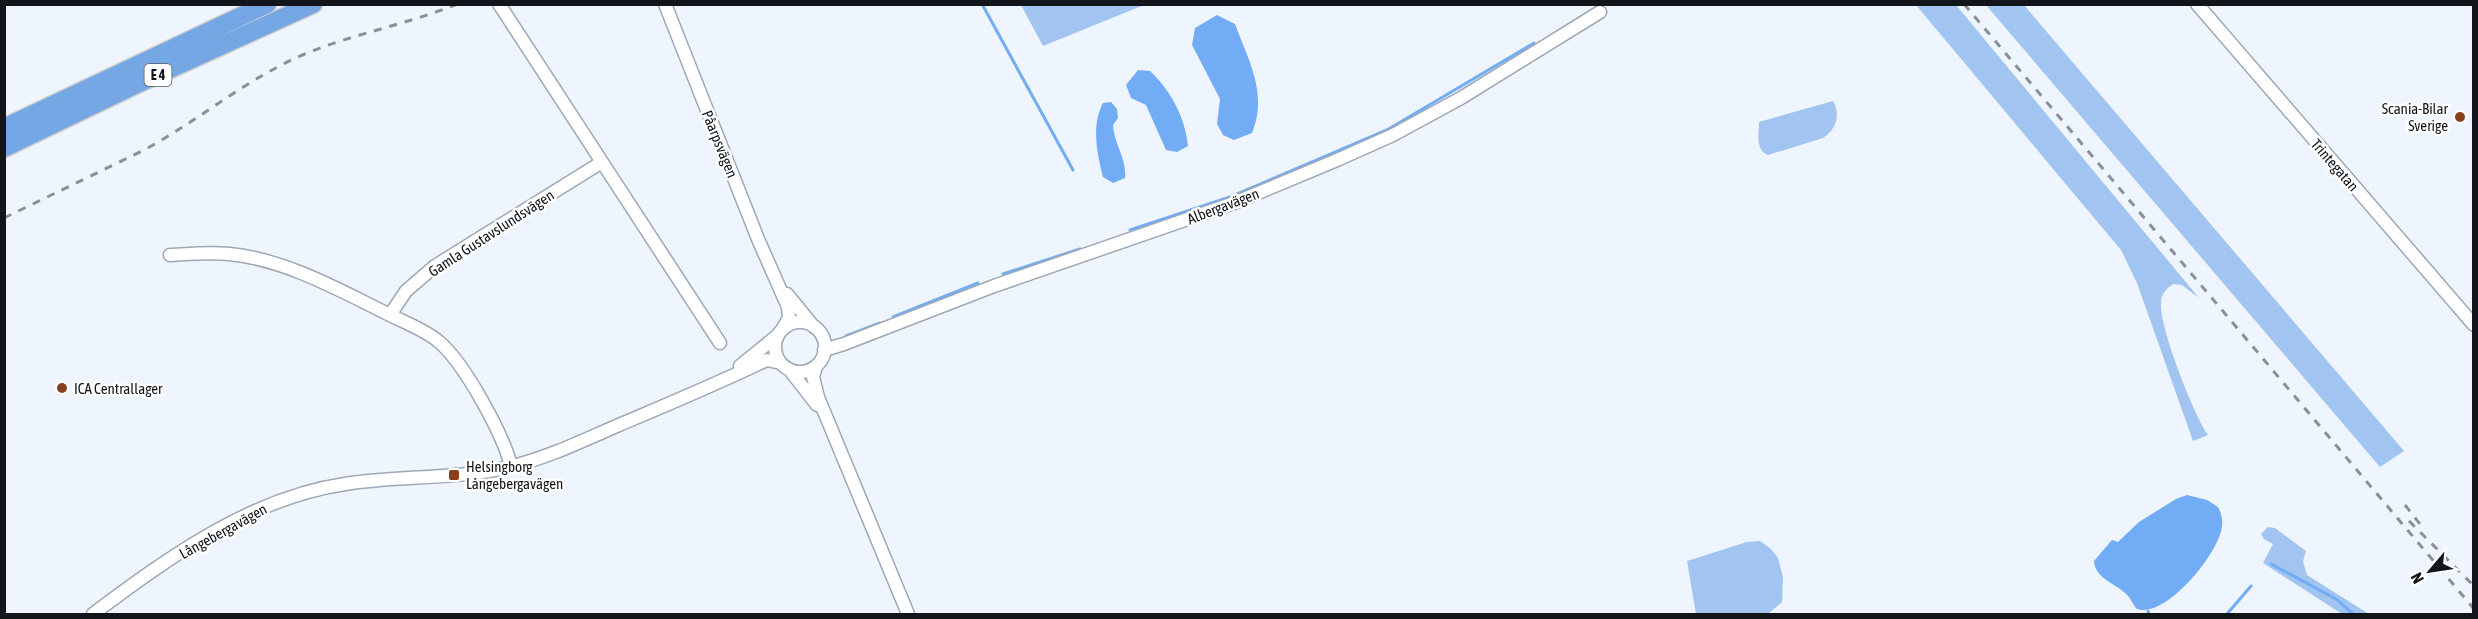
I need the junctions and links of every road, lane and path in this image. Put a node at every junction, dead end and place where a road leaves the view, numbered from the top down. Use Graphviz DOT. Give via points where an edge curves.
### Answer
graph roads {
  1 [pos="267,4"];
  2 [pos="313,4"];
  3 [pos="499,4"];
  4 [pos="665,4"];
  5 [pos="2198,4"];
  6 [pos="1600,12"];
  7 [pos="4,128"];
  8 [pos="4,148"];
  9 [pos="602,162"];
  10 [pos="170,255"];
  11 [pos="778,282"];
  12 [pos="390,315"];
  13 [pos="2474,325"];
  14 [pos="815,328"];
  15 [pos="780,332"];
  16 [pos="720,343"];
  17 [pos="824,350"];
  18 [pos="785,366"];
  19 [pos="816,366"];
  20 [pos="721,380"];
  21 [pos="827,421"];
  22 [pos="511,466"];
  23 [pos="93,615"];
  24 [pos="908,615"];
  1 -- 7 [label="highway, E 4"];
  2 -- 8 [label="highway, E 4"];
  3 -- 9 [label="street"];
  4 -- 11 [label="street, Påarpsvägen"];
  5 -- 13 [label="street, Trintegatan"];
  6 -- 17 [label="street, Albergavägen" via="1461,98 1337,160 1234,203"];
  9 -- 12 [label="street, Gamla Gustavslundsvägen" via="435,266 406,291"];
  9 -- 16 [label="street"];
  10 -- 12 [label="street" via="229,254 279,265"];
  11 -- 14 [label="street, Påarpsvägen"];
  11 -- 15 [label="street, Påarpsvägen" via="789,311 788,322"];
  12 -- 22 [label="street" via="431,336 452,356 494,422"];
  14 -- 15 [label="street" via="798,322"];
  14 -- 17 [label="street" via="823,338"];
  15 -- 18 [label="street" via="775,346"];
  15 -- 20 [label="street, Långebergavägen"];
  17 -- 19 [label="street"];
  18 -- 19 [label="street" via="803,372"];
  18 -- 20 [label="street, Långebergavägen" via="765,361"];
  18 -- 21 [label="street"];
  19 -- 21 [label="street" via="814,384"];
  20 -- 22 [label="street, Långebergavägen" via="558,451"];
  21 -- 24 [label="street"];
  22 -- 23 [label="street, Långebergavägen" via="342,484 272,504 202,539"];
}
